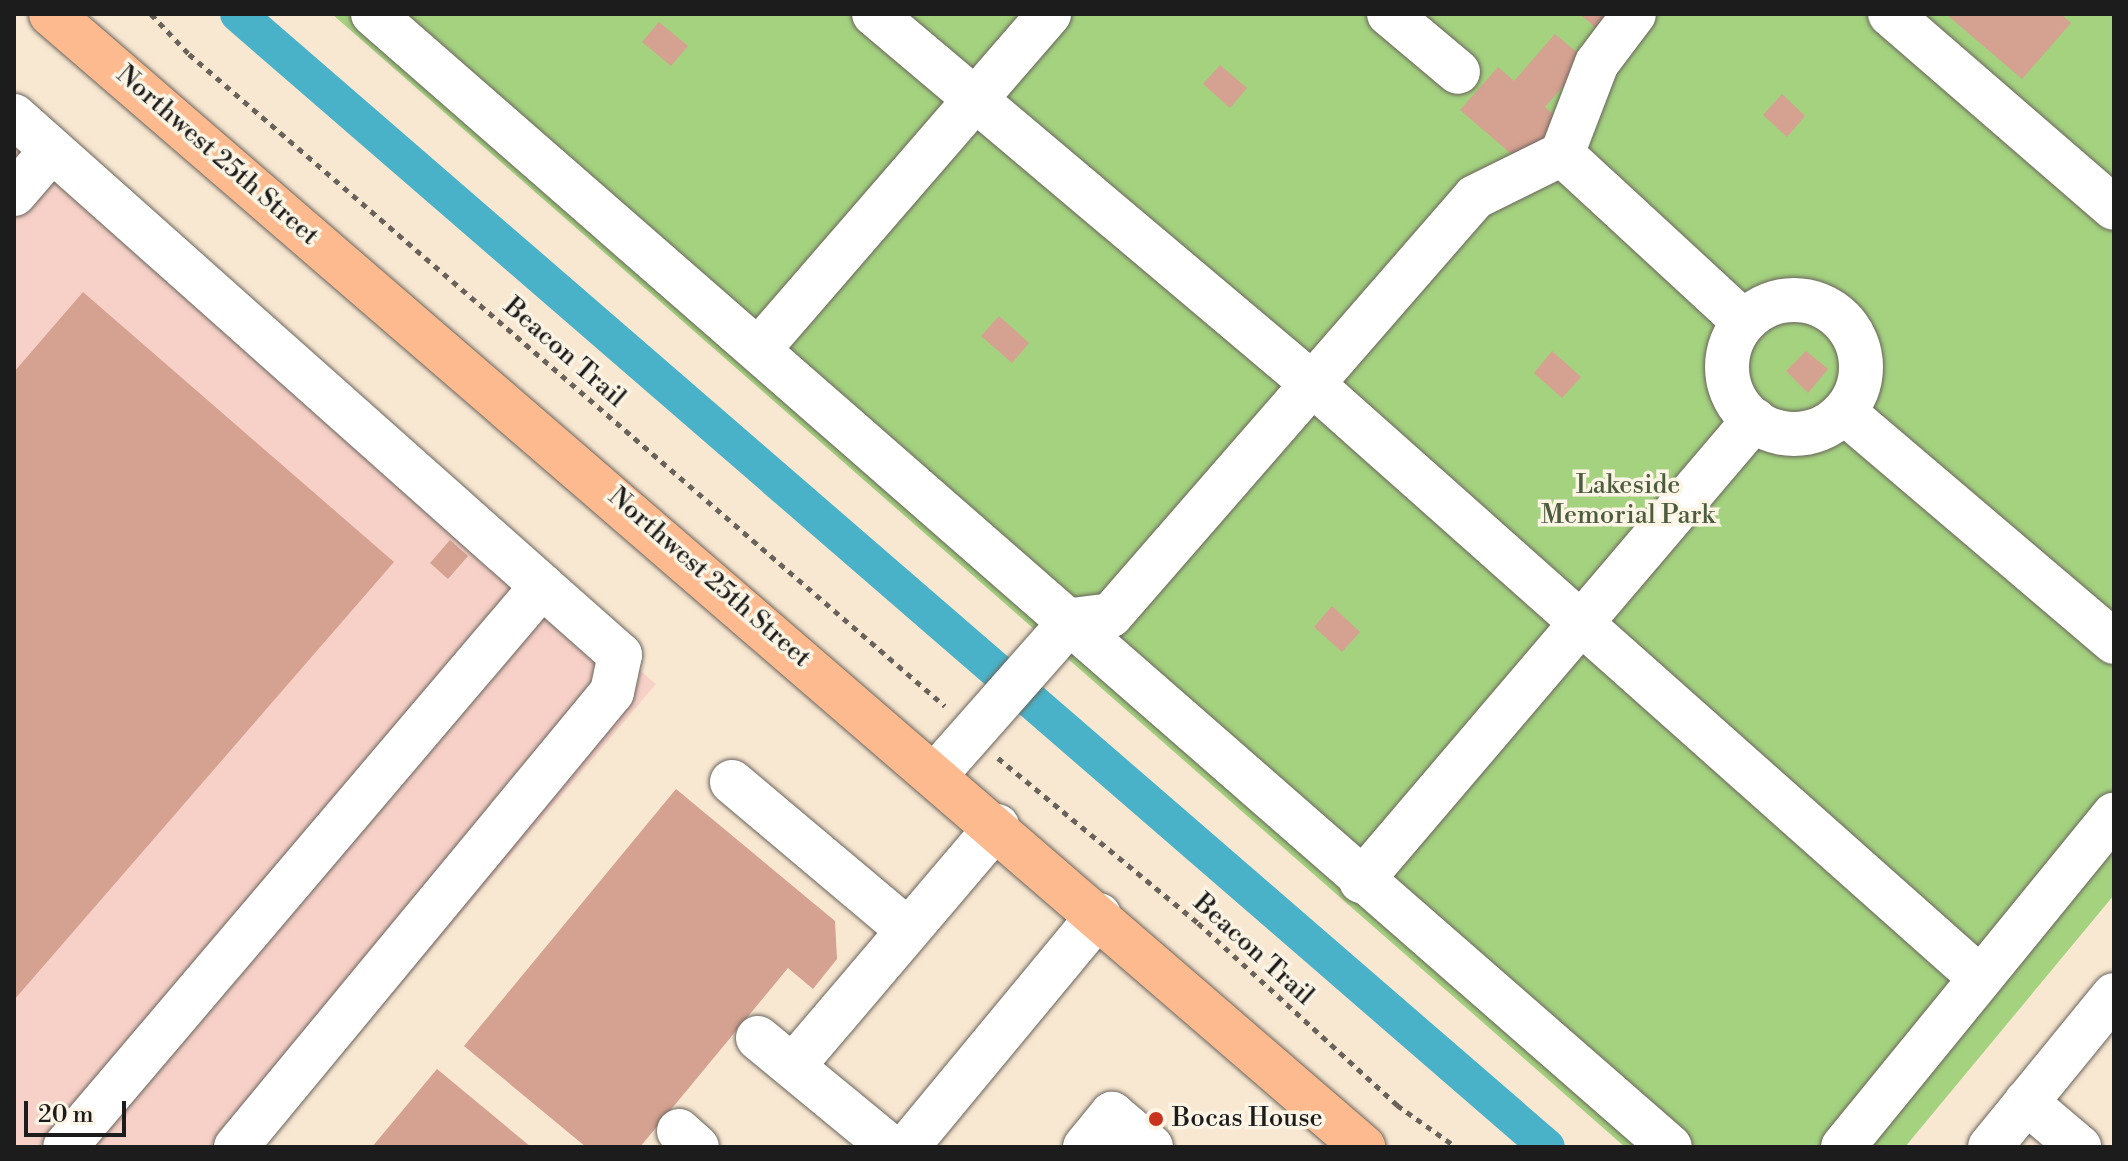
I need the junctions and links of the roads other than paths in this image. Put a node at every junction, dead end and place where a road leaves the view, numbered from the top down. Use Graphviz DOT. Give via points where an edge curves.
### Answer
graph roads {
  1 [pos="51,14"];
  2 [pos="373,14"];
  3 [pos="874,14"];
  4 [pos="1049,14"];
  5 [pos="1389,14"];
  6 [pos="1634,14"];
  7 [pos="1890,14"];
  8 [pos="1458,72"];
  9 [pos="975,100"];
  10 [pos="14,116"];
  11 [pos="52,150"];
  12 [pos="1562,154"];
  13 [pos="14,194"];
  14 [pos="2114,208"];
  15 [pos="1743,321"];
  16 [pos="759,349"];
  17 [pos="1309,381"];
  18 [pos="1844,412"];
  19 [pos="1754,420"];
  20 [pos="542,586"];
  21 [pos="1579,619"];
  22 [pos="1072,620"];
  23 [pos="2114,642"];
  24 [pos="937,773"];
  25 [pos="732,782"];
  26 [pos="2114,815"];
  27 [pos="997,826"];
  28 [pos="1361,881"];
  29 [pos="1099,915"];
  30 [pos="908,930"];
  31 [pos="1978,976"];
  32 [pos="2112,1003"];
  33 [pos="758,1038"];
  34 [pos="793,1066"];
  35 [pos="2026,1102"];
  36 [pos="65,1147"];
  37 [pos="236,1147"];
  38 [pos="890,1147"];
  39 [pos="907,1147"];
  40 [pos="1085,1147"];
  41 [pos="1151,1147"];
  42 [pos="1363,1147"];
  43 [pos="1670,1147"];
  44 [pos="1843,1147"];
  45 [pos="1990,1147"];
  46 [pos="2079,1147"];
  1 -- 24 [label="main road, Northwest 25th Street"];
  2 -- 16 [label="street"];
  3 -- 9 [label="street"];
  4 -- 9 [label="street"];
  5 -- 8 [label="street"];
  6 -- 12 [label="street" via="1597,63"];
  7 -- 14 [label="street"];
  9 -- 16 [label="street"];
  9 -- 17 [label="street"];
  10 -- 11 [label="street"];
  11 -- 13 [label="street"];
  11 -- 20 [label="street"];
  12 -- 15 [label="street"];
  12 -- 17 [label="street" via="1475,197"];
  15 -- 18 [label="street" via="1790,299 1839,317 1861,363"];
  15 -- 19 [label="street" via="1726,370 1733,396"];
  16 -- 22 [label="street"];
  17 -- 21 [label="street"];
  17 -- 22 [label="street" via="1111,615"];
  18 -- 19 [label="street" via="1797,435"];
  18 -- 23 [label="street"];
  19 -- 21 [label="street"];
  20 -- 36 [label="street"];
  20 -- 37 [label="street" via="620,655 612,692"];
  21 -- 28 [label="street"];
  21 -- 31 [label="street"];
  22 -- 24 [label="street"];
  22 -- 28 [label="street"];
  24 -- 27 [label="main road, Northwest 25th Street"];
  25 -- 30 [label="street"];
  26 -- 31 [label="street"];
  27 -- 29 [label="main road, Northwest 25th Street"];
  27 -- 30 [label="street"];
  28 -- 43 [label="street"];
  29 -- 39 [label="street"];
  29 -- 42 [label="main road, Northwest 25th Street"];
  30 -- 34 [label="street"];
  31 -- 44 [label="street"];
  32 -- 35 [label="street"];
  33 -- 34 [label="street"];
  34 -- 38 [label="street"];
  35 -- 45 [label="street"];
  35 -- 46 [label="street"];
  40 -- 41 [label="street" via="1112,1114"];
}
